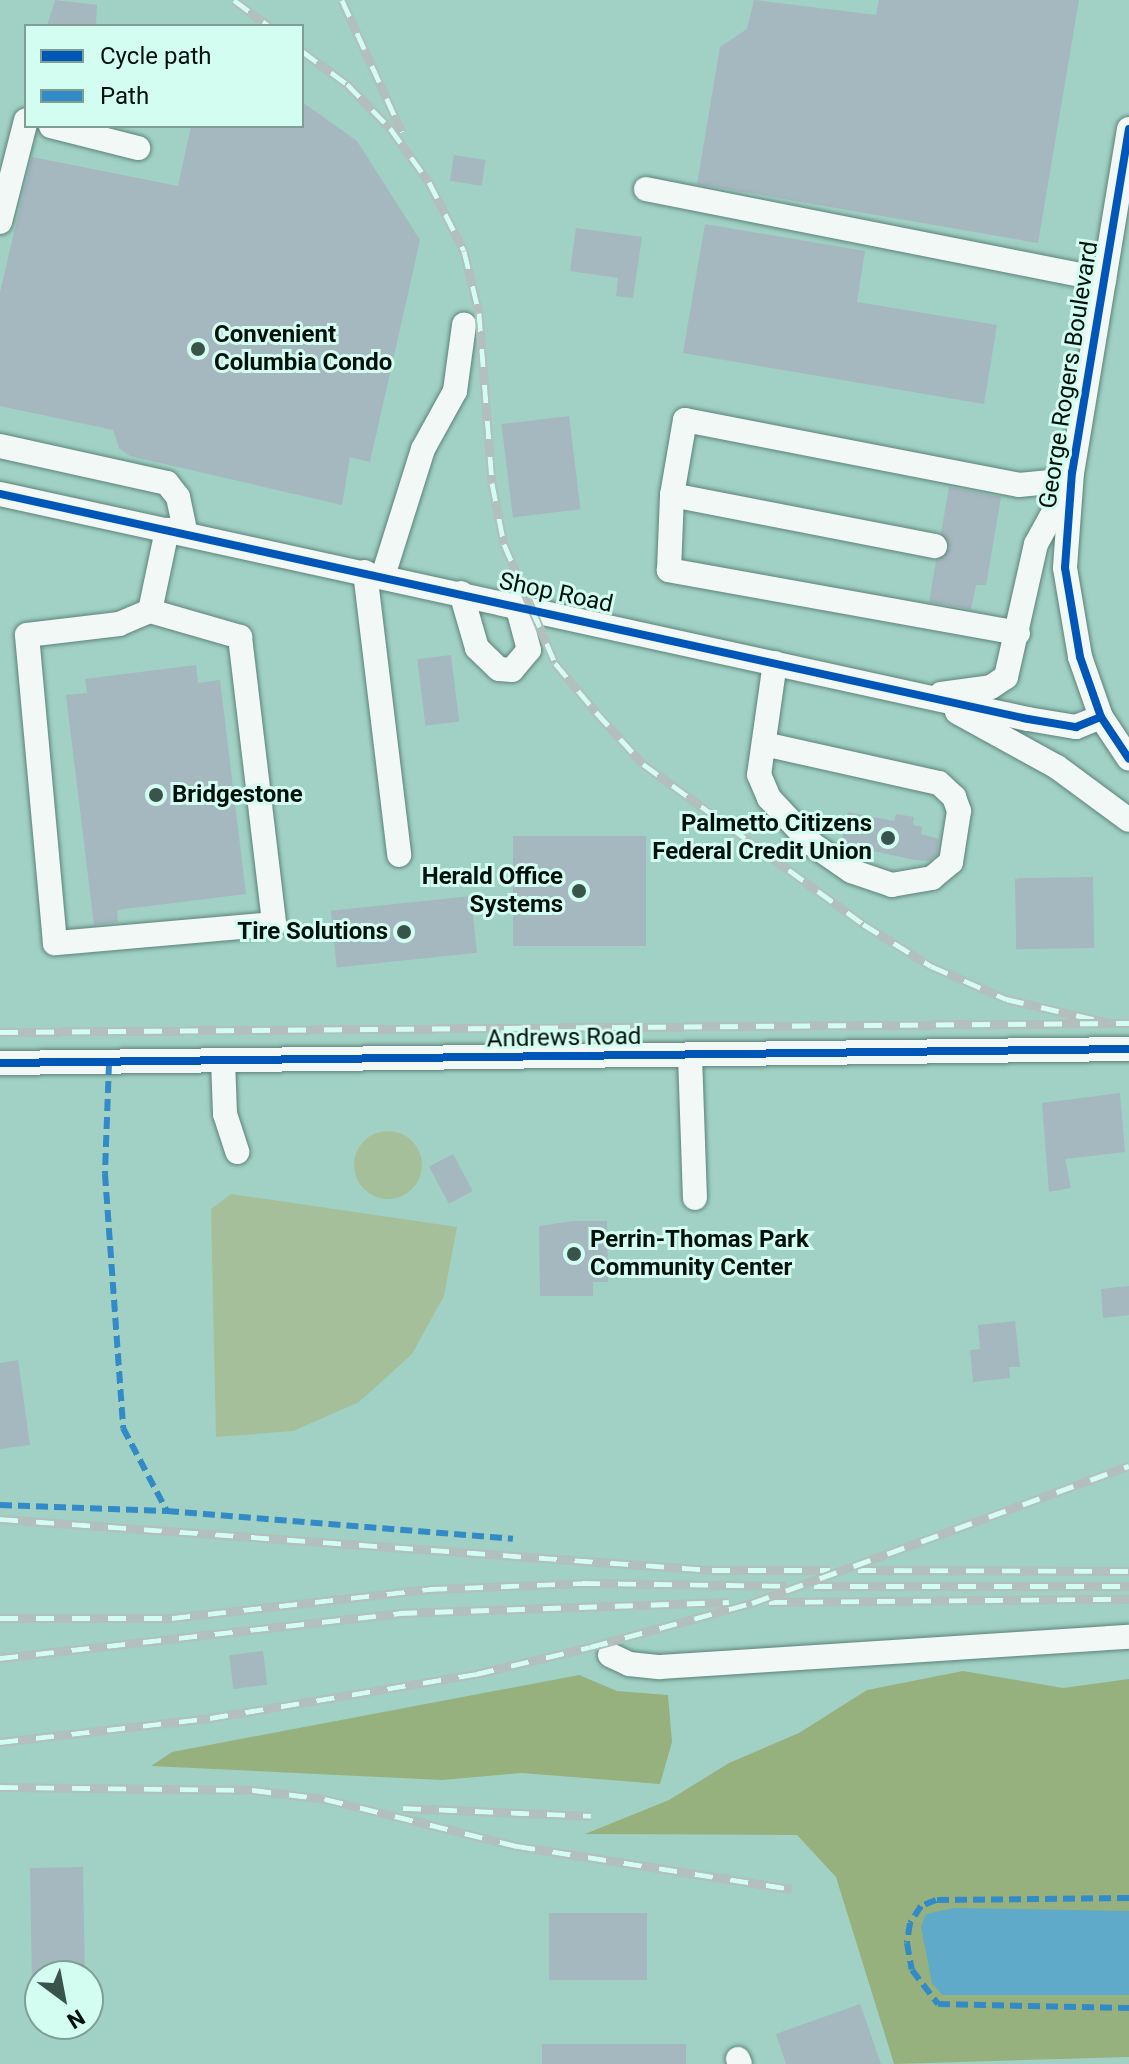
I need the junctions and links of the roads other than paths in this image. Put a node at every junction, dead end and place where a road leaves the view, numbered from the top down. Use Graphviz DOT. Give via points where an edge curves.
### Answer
graph roads {
  1 [pos="24,128"];
  2 [pos="59,128"];
  3 [pos="1129,129"];
  4 [pos="138,148"];
  5 [pos="646,189"];
  6 [pos="0,222"];
  7 [pos="1104,280"];
  8 [pos="464,325"];
  9 [pos="0,446"];
  10 [pos="1071,480"];
  11 [pos="0,494"];
  12 [pos="672,495"];
  13 [pos="177,532"];
  14 [pos="935,546"];
  15 [pos="374,574"];
  16 [pos="461,593"];
  17 [pos="517,605"];
  18 [pos="150,611"];
  19 [pos="1018,633"];
  20 [pos="775,663"];
  21 [pos="927,696"];
  22 [pos="1101,717"];
  23 [pos="764,744"];
  24 [pos="1129,759"];
  25 [pos="1129,820"];
  26 [pos="399,855"];
  27 [pos="1129,1049"];
  28 [pos="690,1056"];
  29 [pos="223,1061"];
  30 [pos="0,1063"];
  31 [pos="237,1152"];
  32 [pos="695,1198"];
  33 [pos="1129,1637"];
  34 [pos="610,1655"];
  1 -- 6 [label="street"];
  2 -- 4 [label="street"];
  3 -- 7 [label="street, George Rogers Boulevard"];
  5 -- 7 [label="street"];
  7 -- 10 [label="street, George Rogers Boulevard"];
  8 -- 15 [label="street" via="455,391 423,449"];
  9 -- 13 [label="street" via="167,483 178,497"];
  10 -- 12 [label="street" via="1019,485 685,420"];
  10 -- 19 [label="street" via="1036,544"];
  10 -- 22 [label="street, George Rogers Boulevard" via="1065,568 1080,657"];
  11 -- 13 [label="street, Shop Road"];
  12 -- 14 [label="street"];
  12 -- 19 [label="street" via="669,570"];
  13 -- 15 [label="street, Shop Road"];
  13 -- 18 [label="street"];
  15 -- 16 [label="street, Shop Road"];
  15 -- 26 [label="street"];
  16 -- 17 [label="street, Shop Road"];
  16 -- 17 [label="street" via="477,648 499,669 512,670 529,650"];
  17 -- 20 [label="street, Shop Road"];
  18 -- 18 [label="street" via="119,624 27,635 55,943 274,924 240,637"];
  19 -- 21 [label="street" via="1006,677 991,687"];
  20 -- 21 [label="street, Shop Road"];
  20 -- 23 [label="street"];
  21 -- 22 [label="street, Shop Road" via="1076,727"];
  21 -- 25 [label="street" via="1057,767"];
  22 -- 24 [label="street, George Rogers Boulevard"];
  23 -- 23 [label="street" via="759,775 769,798 812,844 851,871 892,885 932,878 951,862 959,811 954,797 939,783"];
  27 -- 28 [label="street, Andrews Road"];
  28 -- 29 [label="street, Andrews Road"];
  28 -- 32 [label="street"];
  29 -- 30 [label="street, Andrews Road"];
  29 -- 31 [label="street" via="225,1114"];
  33 -- 34 [label="street" via="660,1667 629,1664"];
}
